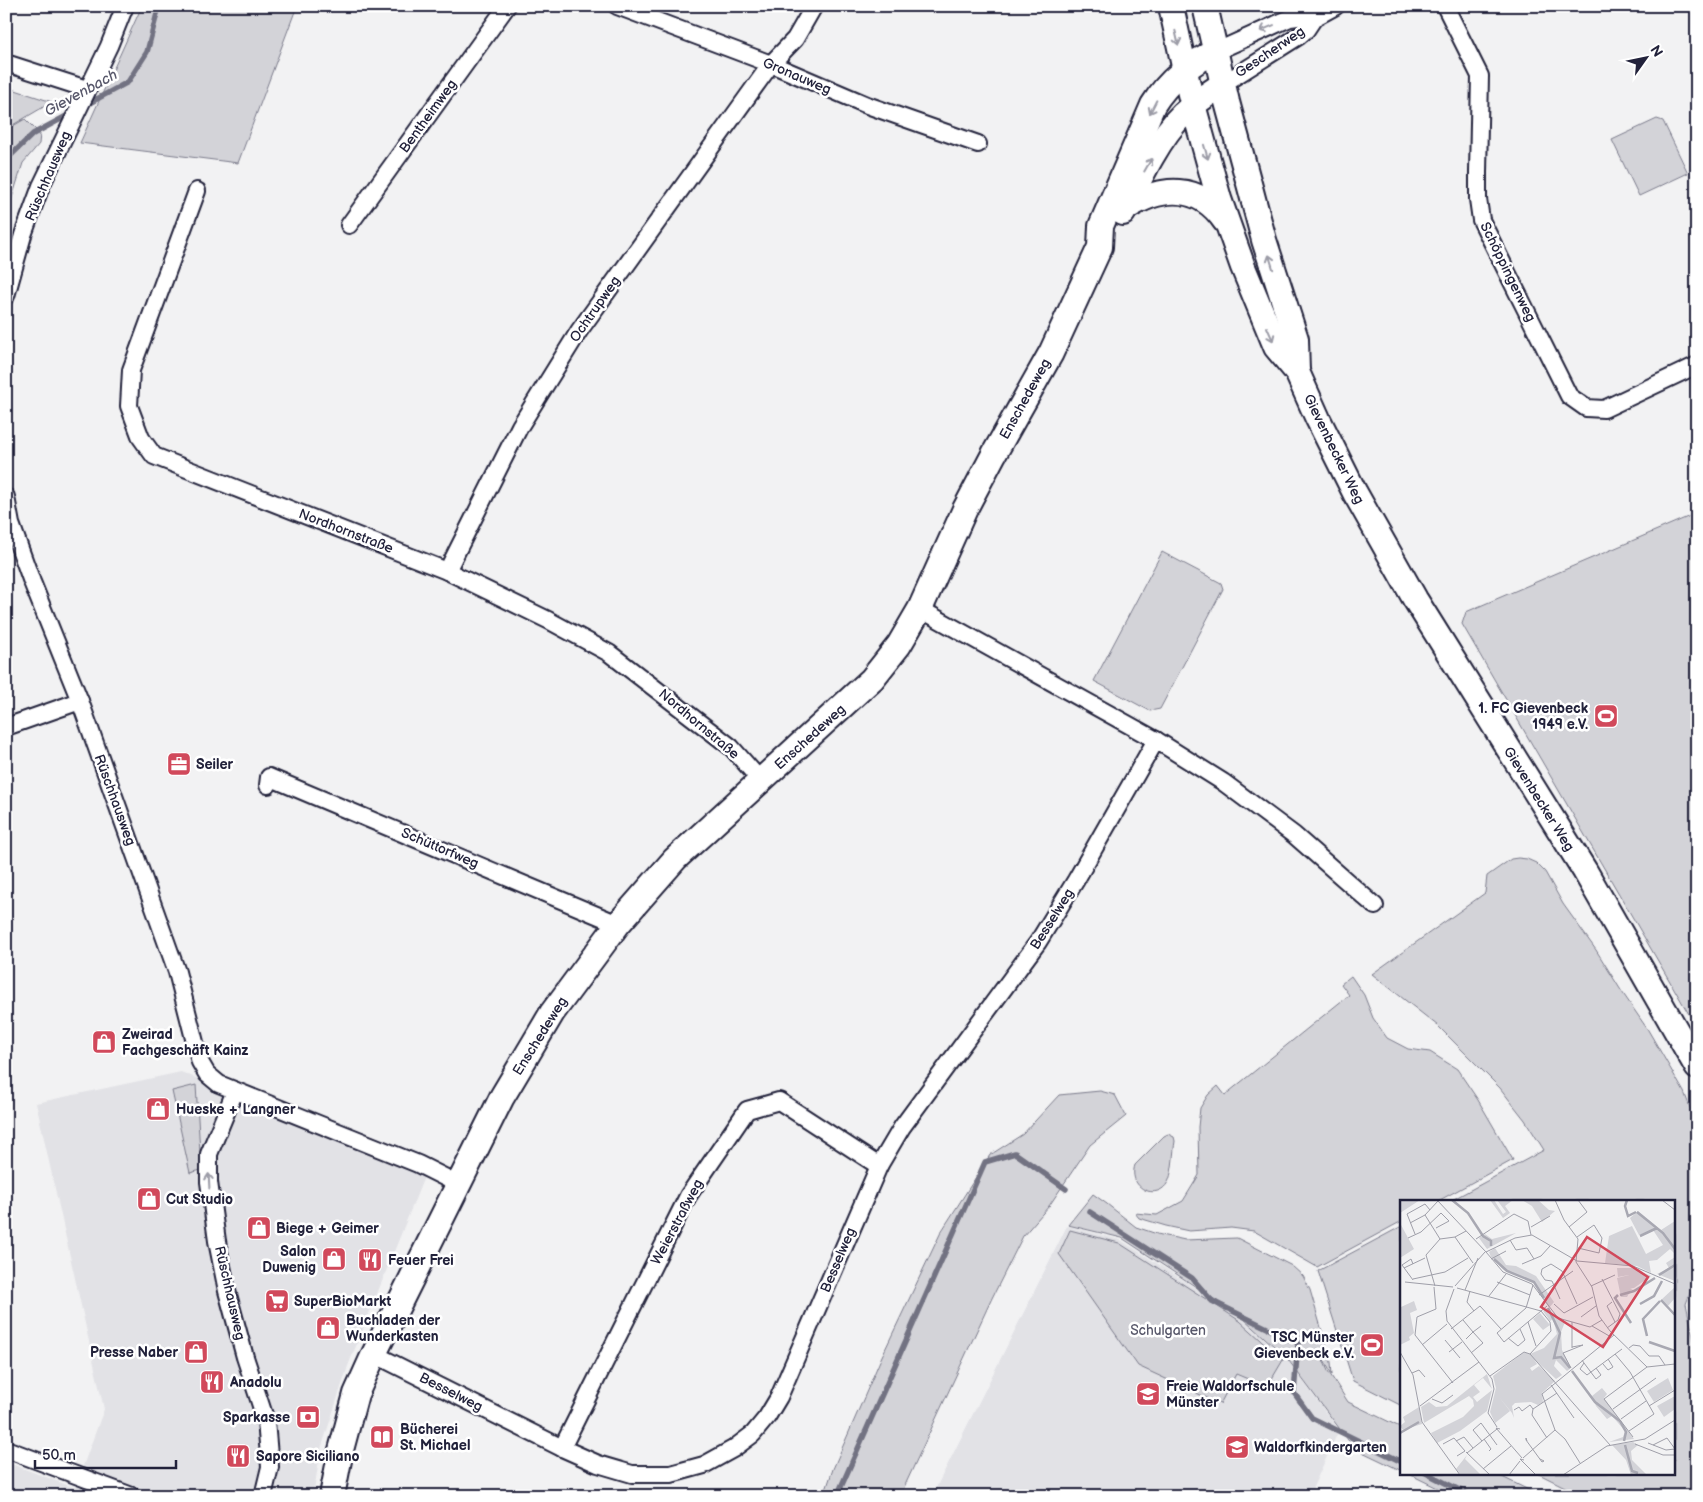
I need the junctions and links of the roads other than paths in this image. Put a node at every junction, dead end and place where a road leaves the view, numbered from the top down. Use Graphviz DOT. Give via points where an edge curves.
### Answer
graph roads {
  1 [pos="125,6"];
  2 [pos="507,6"];
  3 [pos="617,6"];
  4 [pos="814,6"];
  5 [pos="1171,6"];
  6 [pos="1205,6"];
  7 [pos="1336,6"];
  8 [pos="1445,6"];
  9 [pos="1314,18"];
  10 [pos="1215,52"];
  11 [pos="6,63"];
  12 [pos="771,64"];
  13 [pos="1184,70"];
  14 [pos="1223,84"];
  15 [pos="87,89"];
  16 [pos="1193,105"];
  17 [pos="978,144"];
  18 [pos="197,192"];
  19 [pos="1126,208"];
  20 [pos="1227,223"];
  21 [pos="349,225"];
  22 [pos="1100,247"];
  23 [pos="6,296"];
  24 [pos="1697,366"];
  25 [pos="1297,372"];
  26 [pos="6,497"];
  27 [pos="447,571"];
  28 [pos="920,609"];
  29 [pos="80,701"];
  30 [pos="6,727"];
  31 [pos="1156,740"];
  32 [pos="761,781"];
  33 [pos="268,785"];
  34 [pos="1375,906"];
  35 [pos="618,924"];
  36 [pos="1697,1067"];
  37 [pos="235,1091"];
  38 [pos="879,1166"];
  39 [pos="458,1184"];
  40 [pos="374,1354"];
  41 [pos="562,1448"];
  42 [pos="6,1449"];
  43 [pos="132,1496"];
  44 [pos="263,1496"];
  45 [pos="332,1496"];
  1 -- 15 [label="street, Rüschhausweg"];
  2 -- 21 [label="street, Bentheimweg"];
  3 -- 12 [label="street, Gronauweg"];
  4 -- 12 [label="street, Ochtrupweg" via="795,39"];
  5 -- 13 [label="street, Gievenbecker Weg, one-way"];
  6 -- 10 [label="street, Gievenbecker Weg"];
  7 -- 9 [label="street, Gescherweg"];
  8 -- 24 [label="street, Schöppingenweg" via="1480,76 1478,199 1481,220 1569,396 1586,408 1604,409"];
  9 -- 10 [label="street, Gescherweg, one-way" via="1290,18"];
  9 -- 14 [label="street, Gescherweg" via="1299,36"];
  10 -- 13 [label="street, Enschedeweg"];
  10 -- 14 [label="street, Gievenbecker Weg"];
  11 -- 15 [label="street"];
  12 -- 17 [label="street, Gronauweg" via="867,105"];
  12 -- 27 [label="street, Ochtrupweg" via="579,331 520,426"];
  13 -- 16 [label="street, Gievenbecker Weg"];
  13 -- 22 [label="street, Enschedeweg, one-way" via="1153,105 1101,226"];
  14 -- 16 [label="street, Enschedeweg"];
  25 -- 14 [label="street, Gievenbecker Weg, one-way" via="1296,340 1264,240"];
  15 -- 23 [label="street, Rüschhausweg" via="41,186"];
  19 -- 16 [label="street, Enschedeweg, one-way" via="1169,130"];
  16 -- 20 [label="street, Gievenbecker Weg, one-way"];
  18 -- 27 [label="street, Nordhornstraße" via="130,370 129,406 141,438 154,456"];
  19 -- 20 [label="street" via="1155,193 1183,193 1205,202"];
  19 -- 22 [label="street, Enschedeweg" via="1114,232"];
  20 -- 25 [label="street, Gievenbecker Weg, one-way" via="1276,347"];
  22 -- 28 [label="street, Enschedeweg" via="1051,353 965,510"];
  25 -- 36 [label="street, Gievenbecker Weg" via="1351,485 1396,566 1585,871"];
  26 -- 29 [label="street, Rüschhausweg" via="32,582"];
  27 -- 32 [label="street, Nordhornstraße" via="609,653 731,747"];
  28 -- 31 [label="street"];
  28 -- 32 [label="street, Enschedeweg" via="900,645 872,679"];
  29 -- 30 [label="street"];
  29 -- 37 [label="street, Rüschhausweg" via="177,972 200,1062 207,1074 219,1084"];
  31 -- 34 [label="street" via="1261,809"];
  31 -- 38 [label="street, Besselweg" via="1038,942 902,1126"];
  32 -- 35 [label="street, Enschedeweg" via="675,859"];
  33 -- 35 [label="street, Schüttorfweg" via="269,776"];
  35 -- 39 [label="street, Enschedeweg" via="552,1013 502,1097"];
  37 -- 39 [label="street, Rüschhausweg" via="418,1164"];
  44 -- 37 [label="street, Rüschhausweg, one-way" via="270,1467 266,1421 227,1291 209,1182 209,1154"];
  38 -- 41 [label="street, Besselweg" via="779,1397 753,1434 704,1465 671,1474 632,1474"];
  38 -- 41 [label="street, Weierstraßweg" via="780,1101 747,1110 688,1196"];
  39 -- 40 [label="street, Enschedeweg"];
  40 -- 41 [label="street, Besselweg"];
  40 -- 45 [label="street, Enschedeweg" via="356,1394"];
  42 -- 43 [label="street"];
}
